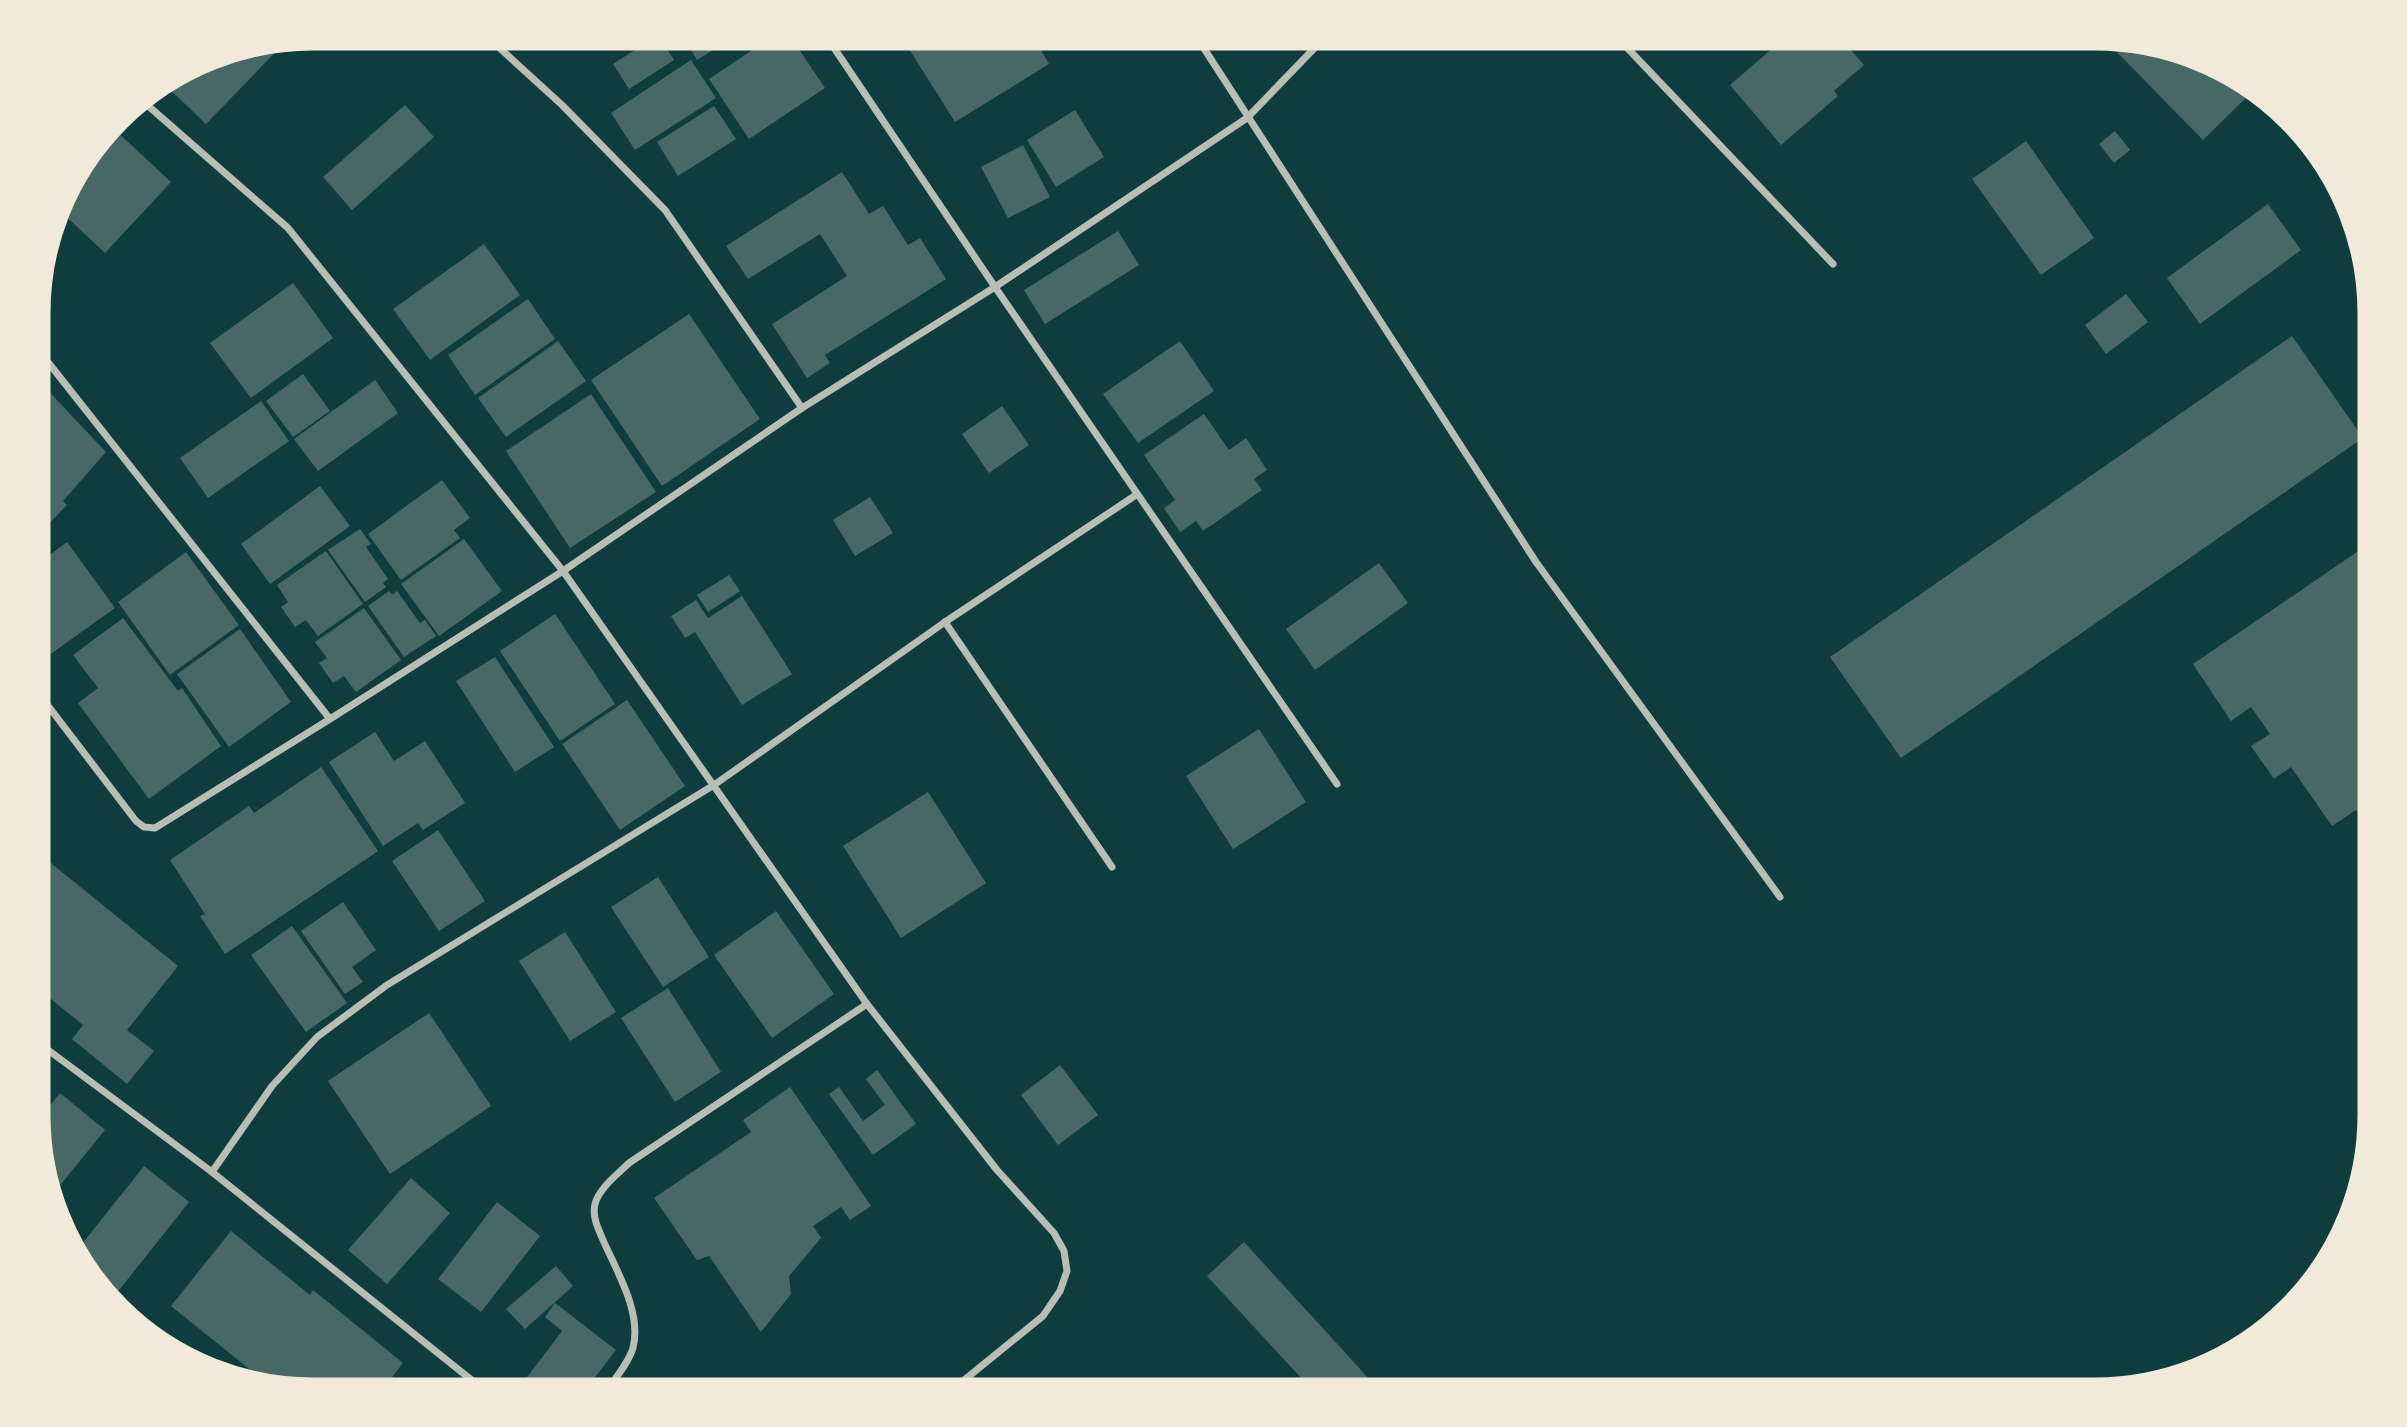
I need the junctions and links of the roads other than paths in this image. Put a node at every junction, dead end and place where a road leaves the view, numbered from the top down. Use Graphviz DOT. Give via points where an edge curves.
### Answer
graph roads {
  1 [pos="497,46"];
  2 [pos="833,46"];
  3 [pos="1203,46"];
  4 [pos="1317,46"];
  5 [pos="1625,46"];
  6 [pos="146,104"];
  7 [pos="1248,118"];
  8 [pos="1833,264"];
  9 [pos="995,287"];
  10 [pos="46,360"];
  11 [pos="802,408"];
  12 [pos="1136,495"];
  13 [pos="563,571"];
  14 [pos="945,622"];
  15 [pos="46,703"];
  16 [pos="330,719"];
  17 [pos="1337,784"];
  18 [pos="714,785"];
  19 [pos="1112,867"];
  20 [pos="1780,897"];
  21 [pos="867,1004"];
  22 [pos="46,1048"];
  23 [pos="212,1172"];
  24 [pos="472,1382"];
  25 [pos="613,1382"];
  26 [pos="962,1382"];
  1 -- 11 [label="street" via="665,209"];
  2 -- 9 [label="street"];
  3 -- 7 [label="street"];
  4 -- 7 [label="street"];
  5 -- 8 [label="street"];
  6 -- 13 [label="street" via="288,229"];
  7 -- 9 [label="street"];
  7 -- 20 [label="street" via="1536,562"];
  9 -- 11 [label="street"];
  9 -- 12 [label="street"];
  10 -- 16 [label="street"];
  11 -- 13 [label="street"];
  12 -- 14 [label="street"];
  12 -- 17 [label="street"];
  13 -- 16 [label="street"];
  13 -- 18 [label="street"];
  14 -- 18 [label="street"];
  14 -- 19 [label="street"];
  15 -- 16 [label="street" via="136,821 155,828"];
  18 -- 21 [label="street"];
  18 -- 23 [label="street" via="387,985 317,1037 272,1086"];
  21 -- 25 [label="street" via="629,1163 604,1187 595,1203 594,1220 630,1303 634,1323 633,1348"];
  21 -- 26 [label="street" via="1064,1251 1067,1271 1043,1316"];
  22 -- 23 [label="street"];
  23 -- 24 [label="street"];
}
